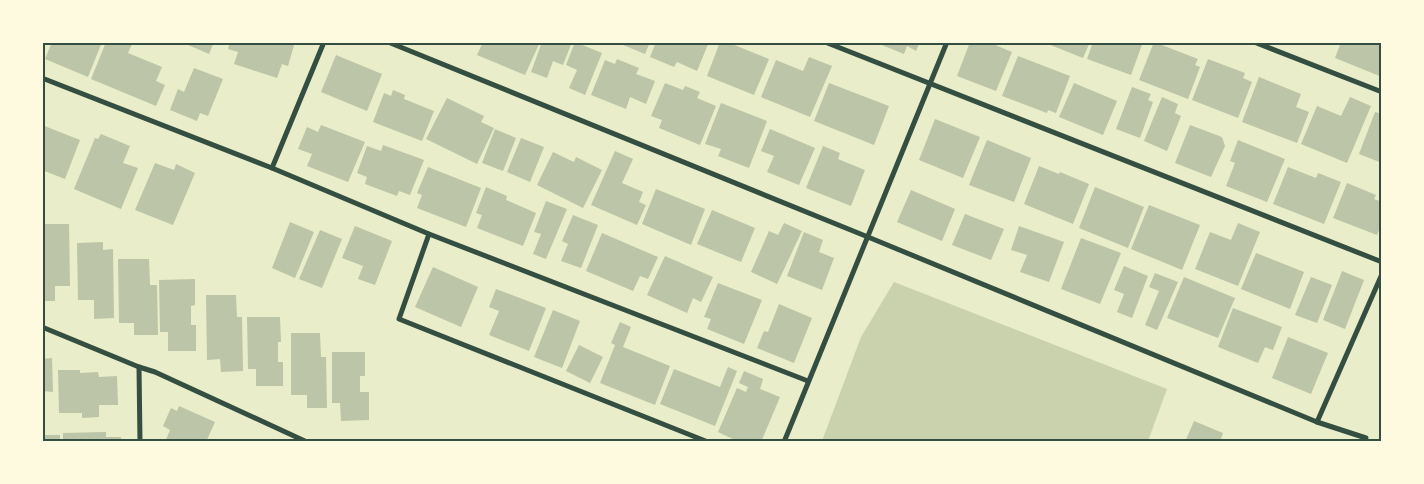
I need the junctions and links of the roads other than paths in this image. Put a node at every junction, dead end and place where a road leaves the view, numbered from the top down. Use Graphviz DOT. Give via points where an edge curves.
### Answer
graph roads {
  1 [pos="324,42"];
  2 [pos="388,42"];
  3 [pos="826,42"];
  4 [pos="947,42"];
  5 [pos="1254,42"];
  6 [pos="42,78"];
  7 [pos="931,84"];
  8 [pos="1382,92"];
  9 [pos="272,168"];
  10 [pos="429,234"];
  11 [pos="868,237"];
  12 [pos="1382,262"];
  13 [pos="1382,274"];
  14 [pos="42,327"];
  15 [pos="139,367"];
  16 [pos="808,381"];
  17 [pos="1317,422"];
  18 [pos="140,442"];
  19 [pos="307,442"];
  20 [pos="708,442"];
  21 [pos="784,442"];
  22 [pos="1365,442"];
  1 -- 9 [label="street"];
  2 -- 11 [label="street"];
  3 -- 7 [label="street"];
  4 -- 7 [label="street"];
  5 -- 8 [label="street"];
  6 -- 9 [label="street"];
  7 -- 11 [label="street"];
  7 -- 12 [label="street"];
  9 -- 10 [label="street"];
  10 -- 16 [label="street"];
  10 -- 20 [label="street" via="399,319"];
  11 -- 16 [label="street"];
  11 -- 17 [label="street"];
  13 -- 17 [label="street"];
  14 -- 15 [label="street"];
  15 -- 18 [label="street"];
  15 -- 19 [label="street"];
  16 -- 21 [label="street"];
  17 -- 22 [label="street" via="1366,438"];
}
